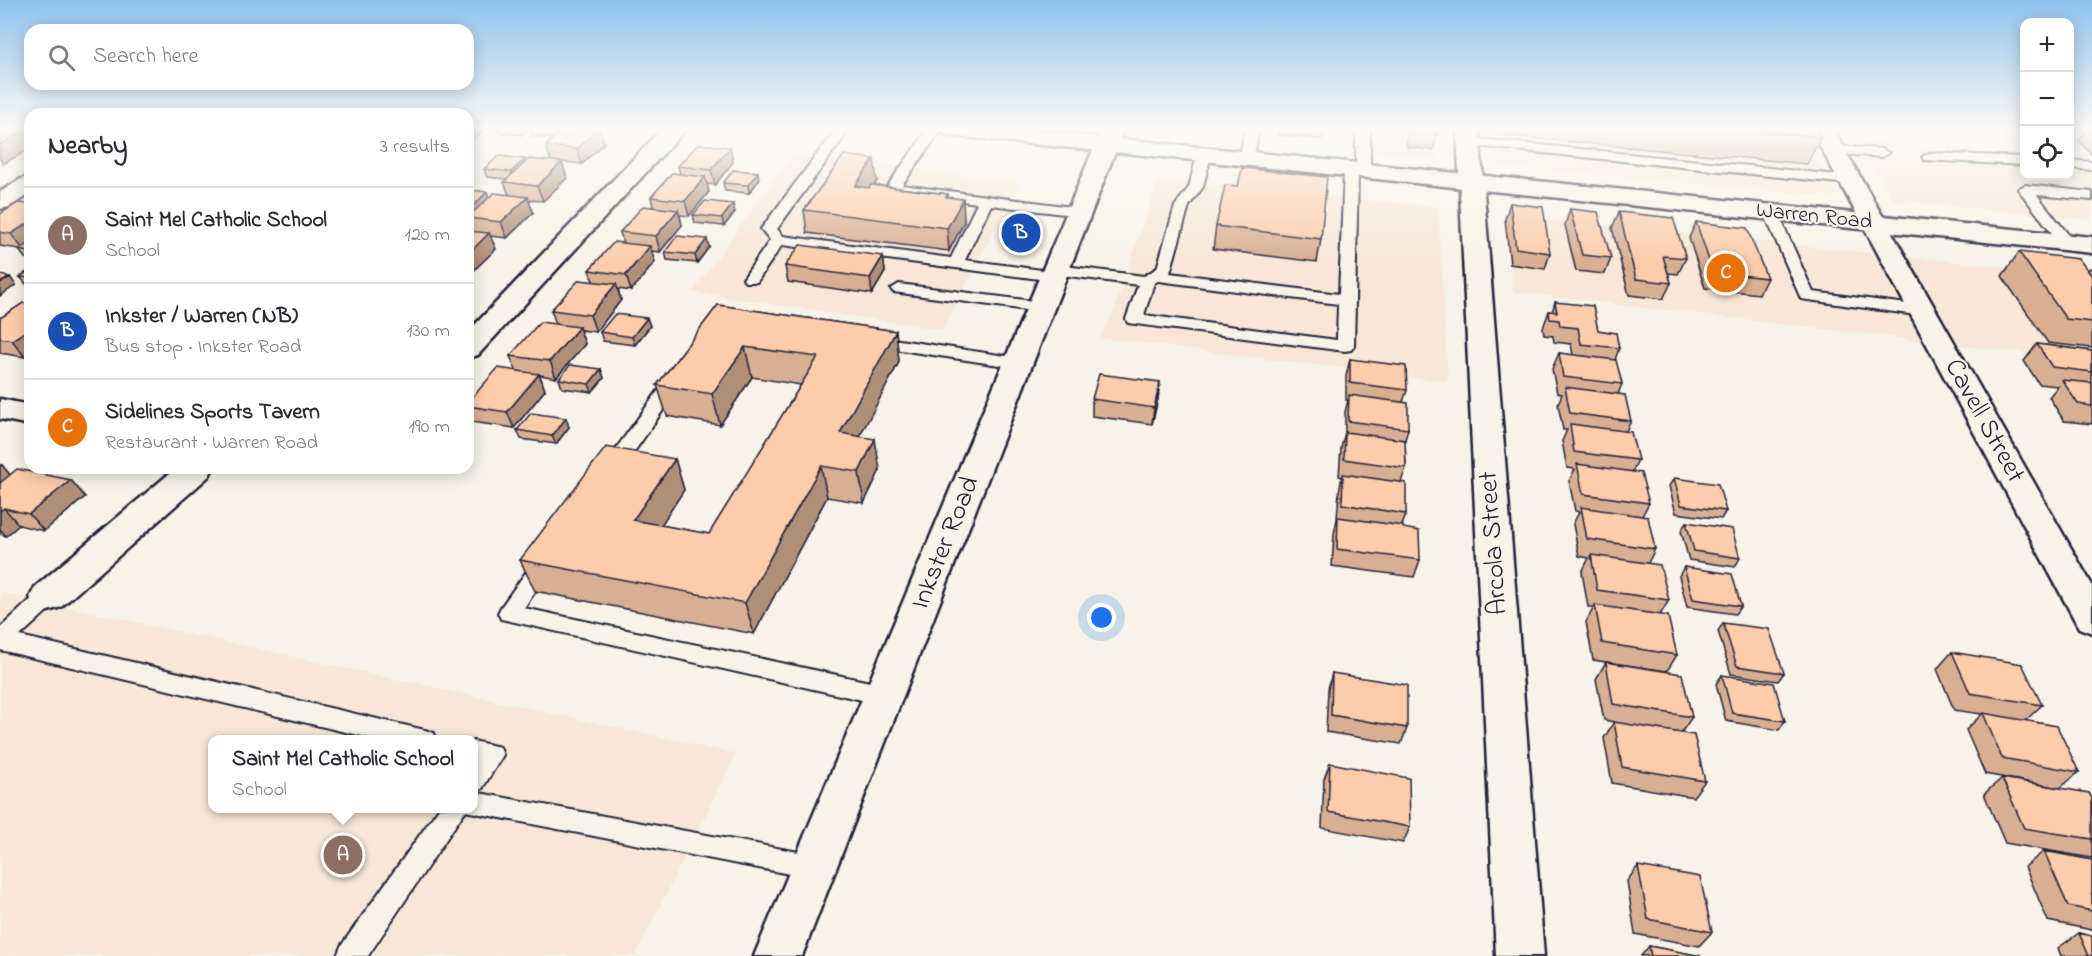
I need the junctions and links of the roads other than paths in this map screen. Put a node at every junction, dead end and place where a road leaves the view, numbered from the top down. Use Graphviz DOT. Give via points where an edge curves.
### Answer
graph roads {
  1 [pos="633,174"];
  2 [pos="810,174"];
  3 [pos="903,174"];
  4 [pos="1095,174"];
  5 [pos="1199,174"];
  6 [pos="1357,174"];
  7 [pos="1384,174"];
  8 [pos="1471,174"];
  9 [pos="1794,174"];
  10 [pos="1845,174"];
  11 [pos="1849,180"];
  12 [pos="1472,182"];
  13 [pos="24,188"];
  14 [pos="2092,196"];
  15 [pos="986,200"];
  16 [pos="0,202"];
  17 [pos="1080,212"];
  18 [pos="1771,213"];
  19 [pos="1876,224"];
  20 [pos="778,240"];
  21 [pos="2080,244"];
  22 [pos="956,263"];
  23 [pos="1055,273"];
  24 [pos="751,279"];
  25 [pos="1151,279"];
  26 [pos="899,289"];
  27 [pos="1346,300"];
  28 [pos="1041,308"];
  29 [pos="1923,311"];
  30 [pos="857,339"];
  31 [pos="474,343"];
  32 [pos="692,357"];
  33 [pos="1019,363"];
  34 [pos="190,474"];
  35 [pos="597,489"];
  36 [pos="556,546"];
  37 [pos="48,597"];
  38 [pos="2092,618"];
  39 [pos="0,641"];
  40 [pos="884,695"];
  41 [pos="403,735"];
  42 [pos="478,752"];
  43 [pos="478,775"];
  44 [pos="478,804"];
  45 [pos="451,813"];
  46 [pos="814,867"];
  47 [pos="351,956"];
  48 [pos="778,956"];
  49 [pos="1520,956"];
  1 -- 31 [label="street"];
  2 -- 20 [label="lane" via="770,229"];
  3 -- 15 [label="lane" via="893,188"];
  4 -- 17 [label="street, Inkster Road"];
  5 -- 25 [label="lane" via="1196,187 1182,206 1164,270"];
  6 -- 27 [label="lane"];
  7 -- 12 [label="street, Warren Road"];
  8 -- 12 [label="street, Arcola Street"];
  9 -- 11 [label="lane"];
  10 -- 11 [label="street, Cavell Street"];
  11 -- 19 [label="street, Cavell Street"];
  12 -- 18 [label="street, Warren Road"];
  12 -- 49 [label="street, Arcola Street"];
  13 -- 16 [label="street"];
  14 -- 21 [label="lane" via="2025,189"];
  15 -- 17 [label="lane"];
  15 -- 22 [label="lane"];
  17 -- 23 [label="street, Inkster Road"];
  18 -- 19 [label="street, Warren Road"];
  18 -- 29 [label="lane" via="1807,296"];
  19 -- 21 [label="street, Warren Road"];
  19 -- 29 [label="street, Cavell Street"];
  20 -- 22 [label="lane"];
  20 -- 24 [label="lane"];
  22 -- 23 [label="lane"];
  23 -- 25 [label="lane"];
  23 -- 28 [label="street, Inkster Road"];
  25 -- 27 [label="lane"];
  25 -- 27 [label="lane" via="1134,319 1345,346"];
  26 -- 28 [label="lane"];
  28 -- 33 [label="street, Inkster Road"];
  29 -- 38 [label="street, Cavell Street"];
  30 -- 33 [label="lane"];
  32 -- 35 [label="lane"];
  33 -- 40 [label="street, Inkster Road"];
  34 -- 37 [label="street"];
  36 -- 40 [label="lane" via="509,613"];
  37 -- 39 [label="lane"];
  39 -- 41 [label="lane"];
  40 -- 46 [label="street, Inkster Road"];
  42 -- 43 [label="lane" via="491,755"];
  44 -- 46 [label="lane"];
  45 -- 47 [label="lane"];
  46 -- 48 [label="street, Inkster Road"];
}
